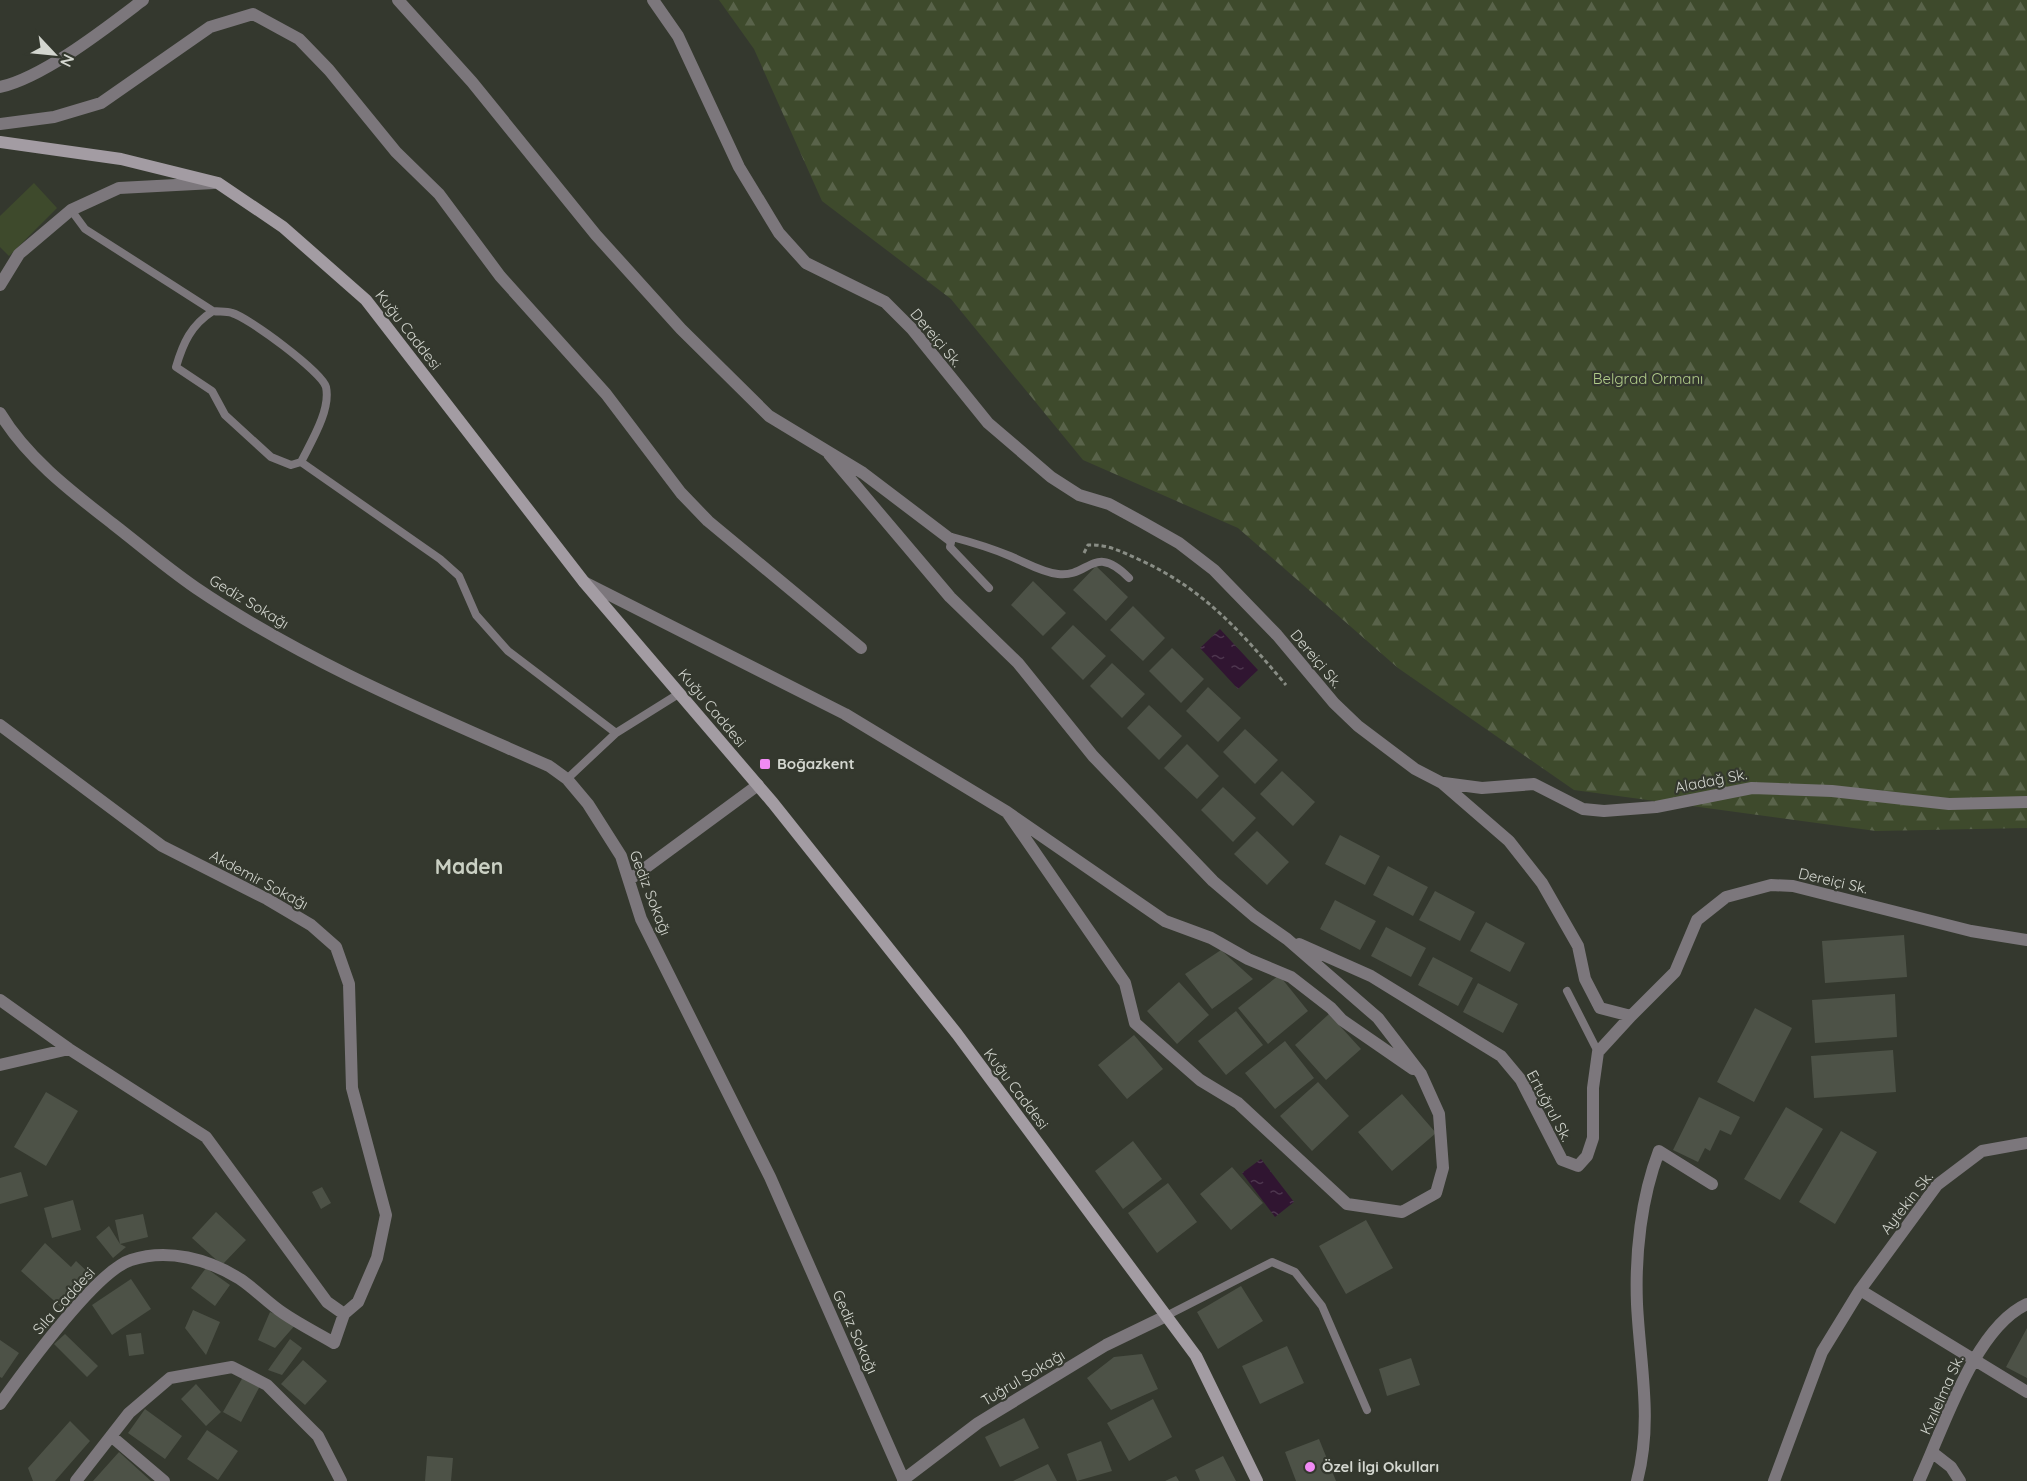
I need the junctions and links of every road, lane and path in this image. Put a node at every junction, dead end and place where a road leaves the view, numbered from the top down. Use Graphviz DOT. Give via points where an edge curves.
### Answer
graph roads {
  1 [pos="143,0"];
  2 [pos="399,0"];
  3 [pos="653,0"];
  4 [pos="0,87"];
  5 [pos="0,124"];
  6 [pos="0,142"];
  7 [pos="218,183"];
  8 [pos="71,210"];
  9 [pos="0,285"];
  10 [pos="213,311"];
  11 [pos="0,413"];
  12 [pos="830,454"];
  13 [pos="301,462"];
  14 [pos="950,539"];
  15 [pos="1106,544"];
  16 [pos="1129,579"];
  17 [pos="584,582"];
  18 [pos="988,588"];
  19 [pos="861,648"];
  20 [pos="1286,686"];
  21 [pos="680,693"];
  22 [pos="0,724"];
  23 [pos="616,733"];
  24 [pos="567,779"];
  25 [pos="1442,783"];
  26 [pos="758,785"];
  27 [pos="2027,802"];
  28 [pos="1007,812"];
  29 [pos="628,880"];
  30 [pos="1287,939"];
  31 [pos="2027,940"];
  32 [pos="1567,991"];
  33 [pos="0,1000"];
  34 [pos="1631,1016"];
  35 [pos="69,1049"];
  36 [pos="1598,1052"];
  37 [pos="0,1065"];
  38 [pos="1421,1074"];
  39 [pos="2027,1143"];
  40 [pos="1712,1184"];
  41 [pos="1860,1290"];
  42 [pos="2027,1304"];
  43 [pos="344,1314"];
  44 [pos="1166,1316"];
  45 [pos="1973,1361"];
  46 [pos="2027,1392"];
  47 [pos="0,1404"];
  48 [pos="1367,1410"];
  49 [pos="111,1436"];
  50 [pos="1933,1453"];
  51 [pos="904,1480"];
  52 [pos="76,1481"];
  53 [pos="164,1481"];
  54 [pos="341,1481"];
  55 [pos="1257,1481"];
  56 [pos="1637,1481"];
  57 [pos="1774,1481"];
  58 [pos="1919,1481"];
  59 [pos="1960,1481"];
  1 -- 4 [label="street" via="50,64 17,84"];
  2 -- 12 [label="street" via="472,82 596,236 681,329 769,416"];
  3 -- 25 [label="street, Dereiçi Sk." via="678,36 739,167 779,233 806,263 885,302 912,328 988,423 1051,477 1079,495 1109,504 1179,543 1214,570 1358,726 1415,769"];
  5 -- 19 [label="street" via="54,117 100,103 210,27 245,16 253,14 299,39 396,152 439,194 500,276 606,394 681,493 708,521"];
  6 -- 7 [label="street, Kuğu Caddesi" via="120,159"];
  7 -- 8 [label="street" via="119,188"];
  7 -- 17 [label="street, Kuğu Caddesi" via="283,227 366,300"];
  8 -- 9 [label="street" via="19,254"];
  8 -- 10 [label="lane" via="85,229"];
  10 -- 13 [label="lane" via="234,313 278,342 318,374 326,387 326,403"];
  10 -- 13 [label="lane" via="198,321 182,345 176,368 212,392 225,415 271,457 291,465"];
  11 -- 24 [label="street, Gediz Sokağı" via="11,431 66,487 195,588 374,688 549,766"];
  12 -- 14 [label="street" via="863,473"];
  12 -- 30 [label="street" via="950,597 1018,663 1093,756 1213,881"];
  13 -- 23 [label="lane" via="440,559 459,576 476,615 508,651"];
  14 -- 16 [label="lane" via="977,544 1061,575 1100,561 1117,566"];
  14 -- 18 [label="lane" via="950,547"];
  15 -- 20 [label="path" via="1173,575 1195,591 1229,620"];
  17 -- 21 [label="street, Kuğu Caddesi"];
  17 -- 28 [label="street" via="845,714"];
  21 -- 23 [label="lane"];
  21 -- 26 [label="street, Kuğu Caddesi"];
  22 -- 43 [label="street, Akdemir Sokağı" via="162,846 267,899 311,925 336,947 349,984 352,1088 386,1215 377,1258 358,1302"];
  23 -- 24 [label="lane"];
  24 -- 29 [label="street, Gediz Sokağı" via="621,856"];
  25 -- 27 [label="street, Aladağ Sk." via="1482,788 1534,784 1583,809 1604,811 1656,807 1752,788 1832,791 1949,804"];
  25 -- 34 [label="street, Dereiçi Sk." via="1509,841 1542,883 1578,946 1585,979 1600,1008"];
  26 -- 29 [label="street"];
  26 -- 44 [label="street, Kuğu Caddesi" via="957,1034"];
  28 -- 38 [label="street" via="1165,921 1211,938 1291,977 1342,1020"];
  28 -- 38 [label="street" via="1125,983 1135,1023 1200,1080 1238,1103 1347,1204 1402,1212 1436,1193 1443,1168 1439,1114"];
  29 -- 51 [label="street, Gediz Sokağı" via="641,920 770,1178"];
  30 -- 36 [label="street, Ertuğrul Sk." via="1371,976 1501,1056 1521,1080 1562,1160 1578,1167 1593,1138"];
  30 -- 38 [label="street" via="1378,1018"];
  31 -- 34 [label="street, Dereiçi Sk." via="1971,932 1793,886 1771,885 1726,897 1697,920 1675,972"];
  32 -- 36 [label="lane"];
  33 -- 35 [label="street"];
  34 -- 36 [label="street"];
  35 -- 37 [label="street"];
  35 -- 43 [label="street" via="206,1137 327,1302"];
  39 -- 41 [label="street, Aytekin Sk." via="1982,1151 1937,1185"];
  40 -- 56 [label="street" via="1659,1150 1646,1196 1638,1259 1637,1303 1647,1429"];
  41 -- 45 [label="street"];
  41 -- 57 [label="street, Aytekin Sk." via="1822,1352"];
  42 -- 45 [label="street, Kızılelma Sk." via="1998,1324"];
  43 -- 47 [label="street, Sıla Caddesi" via="334,1343 282,1313 240,1279 205,1263 180,1254 130,1260 105,1276 32,1359"];
  44 -- 48 [label="lane" via="1272,1262 1295,1272 1323,1306"];
  44 -- 51 [label="street, Tuğrul Sokağı" via="1106,1345 978,1422"];
  44 -- 55 [label="street, Kuğu Caddesi" via="1196,1356"];
  45 -- 46 [label="street"];
  45 -- 50 [label="street, Kızılelma Sk."];
  49 -- 52 [label="street"];
  49 -- 53 [label="street"];
  49 -- 54 [label="street" via="129,1413 170,1378 232,1366 267,1385 318,1436"];
  50 -- 58 [label="street, Kızılelma Sk."];
  50 -- 59 [label="street" via="1951,1467"];
}
